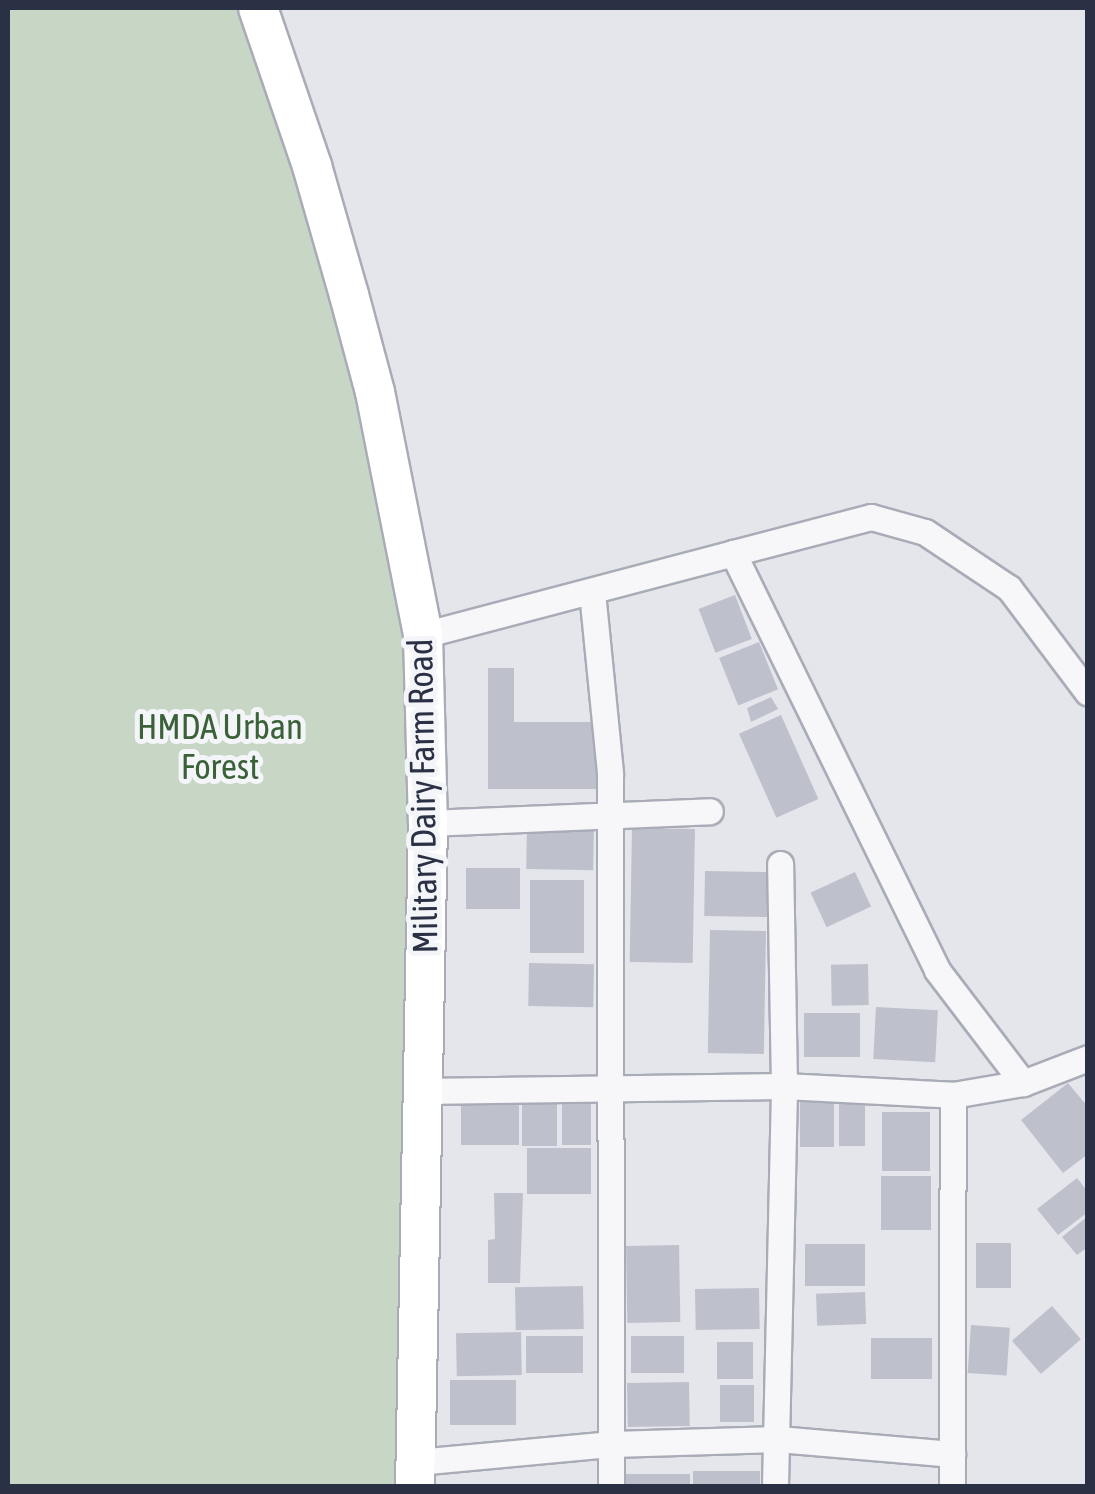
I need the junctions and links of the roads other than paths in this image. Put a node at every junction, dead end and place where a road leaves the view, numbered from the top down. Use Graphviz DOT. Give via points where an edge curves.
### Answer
graph roads {
  1 [pos="258,8"];
  2 [pos="733,553"];
  3 [pos="592,592"];
  4 [pos="423,635"];
  5 [pos="1088,693"];
  6 [pos="710,811"];
  7 [pos="609,816"];
  8 [pos="428,823"];
  9 [pos="780,864"];
  10 [pos="1088,1058"];
  11 [pos="1024,1082"];
  12 [pos="608,1086"];
  13 [pos="784,1086"];
  14 [pos="422,1091"];
  15 [pos="952,1095"];
  16 [pos="778,1438"];
  17 [pos="612,1444"];
  18 [pos="952,1454"];
  19 [pos="416,1474"];
  20 [pos="611,1486"];
  21 [pos="775,1486"];
  22 [pos="952,1486"];
  1 -- 4 [label="main road, Military Dairy Farm Road" via="312,166 375,392"];
  2 -- 3 [label="street"];
  2 -- 5 [label="street" via="871,517 926,532 1009,588"];
  2 -- 11 [label="street" via="937,970"];
  3 -- 4 [label="street"];
  3 -- 7 [label="street" via="607,714"];
  4 -- 8 [label="main road, Military Dairy Farm Road"];
  6 -- 7 [label="street"];
  7 -- 8 [label="street"];
  7 -- 12 [label="street"];
  8 -- 14 [label="main road, Military Dairy Farm Road"];
  9 -- 13 [label="street"];
  10 -- 11 [label="street"];
  11 -- 15 [label="street"];
  12 -- 13 [label="street"];
  12 -- 14 [label="street"];
  12 -- 17 [label="street"];
  13 -- 15 [label="street"];
  13 -- 16 [label="street"];
  14 -- 19 [label="main road, Military Dairy Farm Road"];
  15 -- 18 [label="street"];
  16 -- 17 [label="street"];
  16 -- 18 [label="street"];
  16 -- 21 [label="street"];
  17 -- 19 [label="street"];
  17 -- 20 [label="street"];
  18 -- 22 [label="street"];
}
